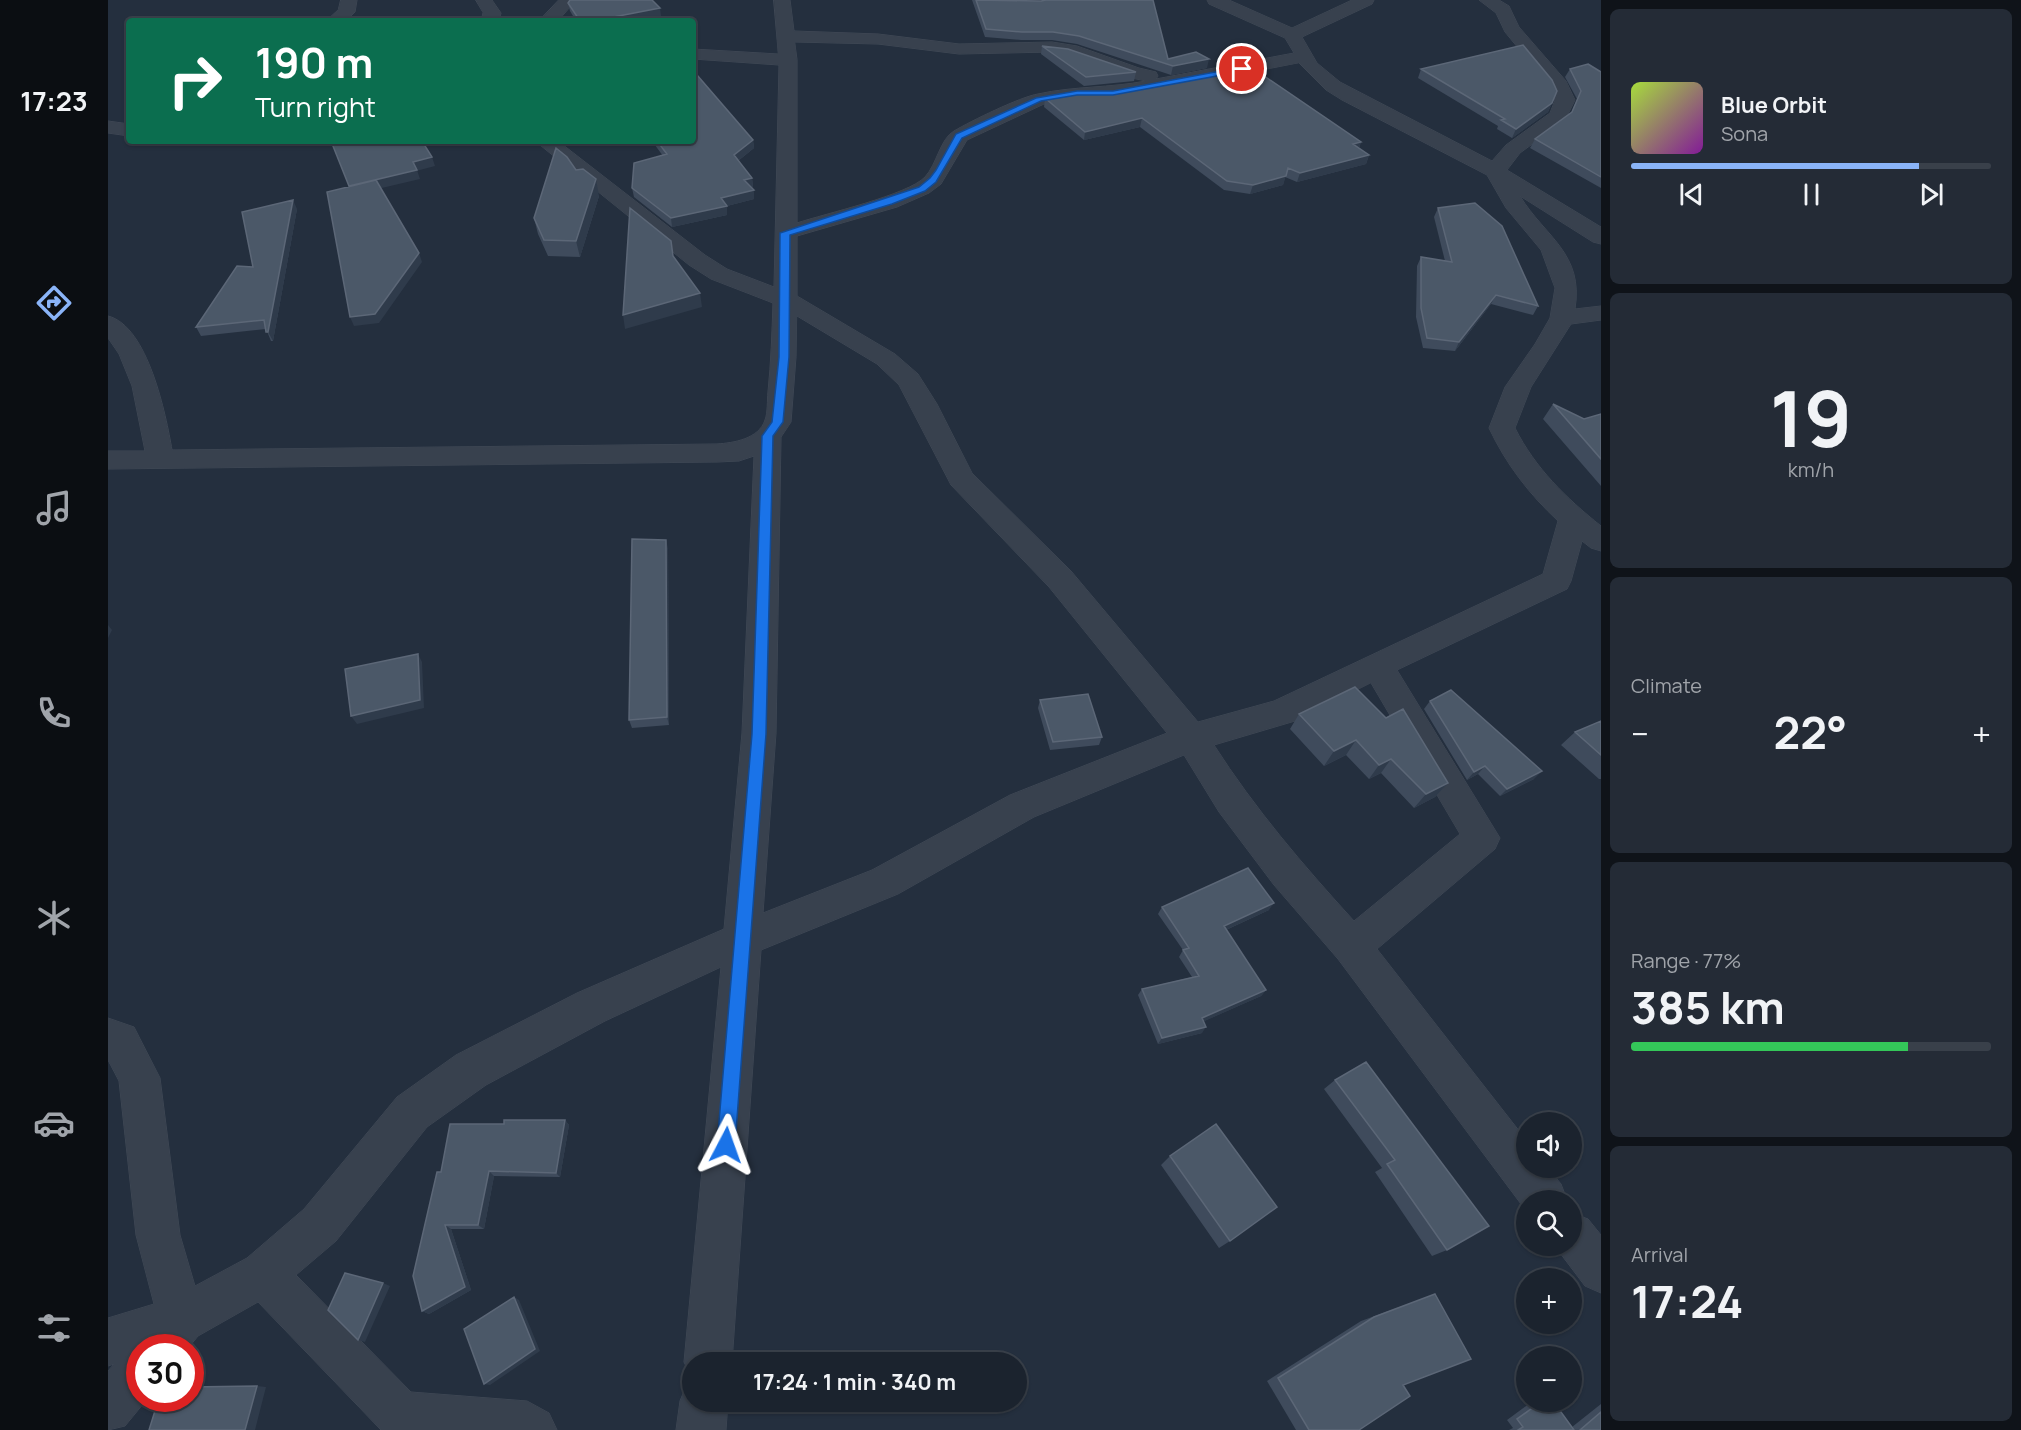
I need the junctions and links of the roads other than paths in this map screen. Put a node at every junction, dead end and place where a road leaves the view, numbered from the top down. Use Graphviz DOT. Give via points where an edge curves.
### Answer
graph roads {
  1 [pos="349,0"];
  2 [pos="484,0"];
  3 [pos="568,0"];
  4 [pos="782,0"];
  5 [pos="1215,0"];
  6 [pos="1366,0"];
  7 [pos="1487,0"];
  8 [pos="1237,5"];
  9 [pos="339,18"];
  10 [pos="491,18"];
  11 [pos="551,18"];
  12 [pos="1292,35"];
  13 [pos="787,48"];
  14 [pos="696,54"];
  15 [pos="1304,57"];
  16 [pos="1180,82"];
  17 [pos="108,127"];
  18 [pos="126,130"];
  19 [pos="549,144"];
  20 [pos="1495,171"];
  21 [pos="785,233"];
  22 [pos="1601,237"];
  23 [pos="785,298"];
  24 [pos="1601,313"];
  25 [pos="1562,318"];
  26 [pos="108,323"];
  27 [pos="768,436"];
  28 [pos="160,458"];
  29 [pos="108,460"];
  30 [pos="1573,519"];
  31 [pos="1601,541"];
  32 [pos="1377,665"];
  33 [pos="1191,738"];
  34 [pos="741,941"];
  35 [pos="1352,946"];
  36 [pos="108,1038"];
  37 [pos="1537,1190"];
  38 [pos="1582,1247"];
  39 [pos="1601,1270"];
  40 [pos="262,1274"];
  41 [pos="170,1333"];
  42 [pos="108,1342"];
  43 [pos="709,1352"];
  44 [pos="126,1387"];
  45 [pos="108,1409"];
  46 [pos="703,1412"];
  47 [pos="532,1430"];
  48 [pos="702,1430"];
  1 -- 9 [label="street" via="346,12"];
  2 -- 10 [label="street"];
  3 -- 11 [label="street"];
  4 -- 13 [label="street"];
  5 -- 8 [label="street"];
  6 -- 12 [label="street"];
  7 -- 20 [label="street" via="1503,10 1511,28 1559,85 1565,100 1558,116 1513,149"];
  8 -- 12 [label="street"];
  12 -- 15 [label="street"];
  13 -- 14 [label="street"];
  13 -- 16 [label="street" via="878,39 959,49 1052,47 1134,73"];
  13 -- 21 [label="street"];
  15 -- 16 [label="street"];
  15 -- 20 [label="street" via="1319,75 1348,96"];
  16 -- 21 [label="street" via="1039,99 959,136 940,170 922,189"];
  17 -- 18 [label="street"];
  19 -- 23 [label="street" via="697,260 720,274"];
  20 -- 22 [label="street"];
  20 -- 25 [label="street" via="1514,203 1552,249 1567,288"];
  21 -- 23 [label="street"];
  23 -- 27 [label="street" via="777,422"];
  23 -- 33 [label="street" via="886,359 909,380 961,478 1060,579"];
  24 -- 25 [label="street"];
  25 -- 30 [label="street" via="1518,387 1502,428 1510,448 1533,479"];
  26 -- 28 [label="street" via="121,337 147,386"];
  27 -- 28 [label="street" via="739,452 717,453"];
  27 -- 34 [label="street" via="759,734"];
  28 -- 29 [label="street"];
  30 -- 31 [label="street"];
  30 -- 32 [label="street" via="1556,581"];
  32 -- 33 [label="street" via="1283,712"];
  32 -- 35 [label="street" via="1482,838"];
  33 -- 34 [label="street" via="1022,806 885,882"];
  33 -- 35 [label="street" via="1232,801 1287,873"];
  34 -- 40 [label="street" via="591,1007 471,1070 412,1112 320,1225"];
  34 -- 43 [label="street"];
  35 -- 37 [label="street"];
  36 -- 41 [label="street" via="120,1041 139,1078"];
  38 -- 39 [label="street"];
  40 -- 41 [label="street"];
  40 -- 47 [label="street" via="400,1415 527,1426"];
  41 -- 42 [label="street"];
  44 -- 45 [label="street"];
  46 -- 48 [label="street"];
}
